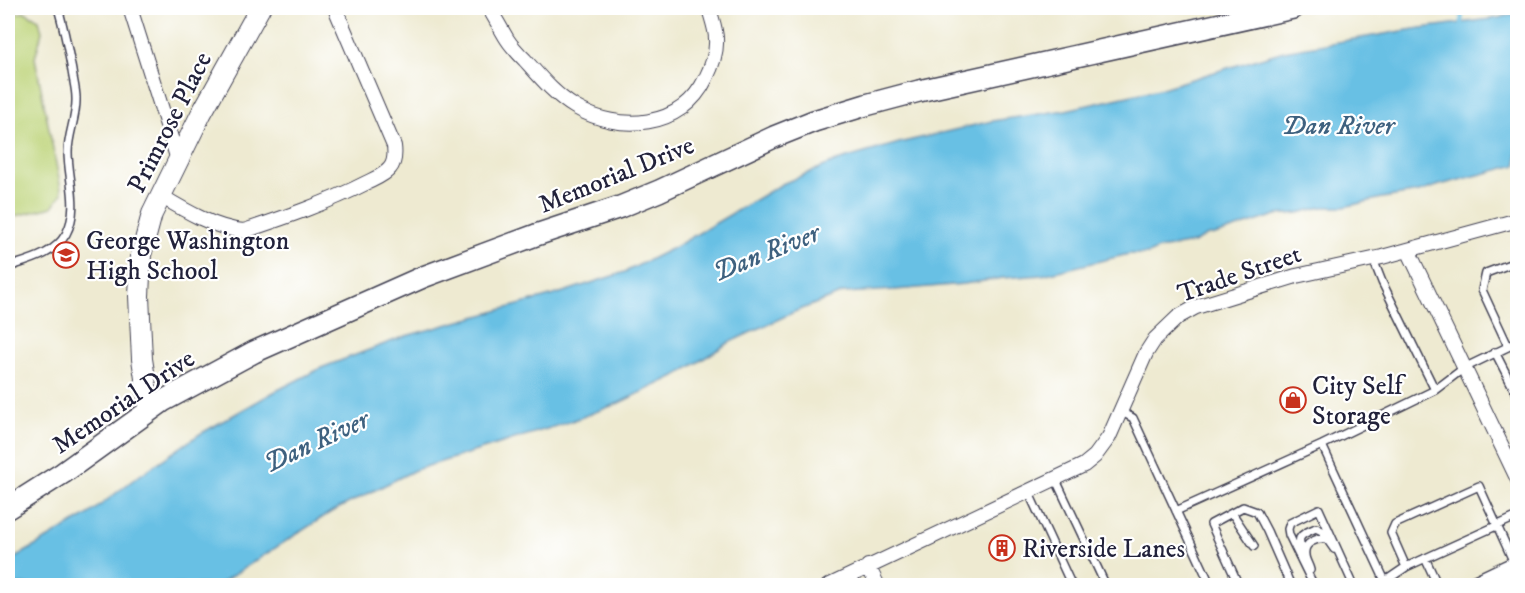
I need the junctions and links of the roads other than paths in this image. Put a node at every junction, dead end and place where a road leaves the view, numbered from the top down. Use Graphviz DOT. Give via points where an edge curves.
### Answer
graph roads {
  1 [pos="58,8"];
  2 [pos="130,8"];
  3 [pos="260,8"];
  4 [pos="335,8"];
  5 [pos="489,8"];
  6 [pos="709,8"];
  7 [pos="1293,8"];
  8 [pos="178,160"];
  9 [pos="161,196"];
  10 [pos="1518,220"];
  11 [pos="1408,250"];
  12 [pos="1373,259"];
  13 [pos="1518,261"];
  14 [pos="8,267"];
  15 [pos="1518,342"];
  16 [pos="1508,346"];
  17 [pos="1495,352"];
  18 [pos="1464,368"];
  19 [pos="1514,384"];
  20 [pos="1435,390"];
  21 [pos="1518,397"];
  22 [pos="150,410"];
  23 [pos="1120,411"];
  24 [pos="1322,445"];
  25 [pos="1514,464"];
  26 [pos="1055,478"];
  27 [pos="1518,480"];
  28 [pos="1028,491"];
  29 [pos="8,508"];
  30 [pos="1176,511"];
  31 [pos="1232,513"];
  32 [pos="1518,516"];
  33 [pos="1497,525"];
  34 [pos="1254,546"];
  35 [pos="1425,558"];
  36 [pos="1344,564"];
  37 [pos="868,566"];
  38 [pos="1406,567"];
  39 [pos="1517,567"];
  40 [pos="1386,584"];
  41 [pos="828,585"];
  42 [pos="878,585"];
  43 [pos="1072,585"];
  44 [pos="1106,585"];
  45 [pos="1211,585"];
  46 [pos="1239,585"];
  47 [pos="1291,585"];
  48 [pos="1314,585"];
  49 [pos="1354,585"];
  50 [pos="1378,585"];
  51 [pos="1438,585"];
  52 [pos="1476,585"];
  1 -- 14 [label="lane" via="76,96 68,154 72,216 67,233 50,251"];
  2 -- 8 [label="street"];
  3 -- 8 [label="street, Primrose Place"];
  4 -- 9 [label="street" via="394,146 395,155 388,171 347,193 244,231 222,227"];
  5 -- 6 [label="street" via="508,41 562,98 590,114 628,124 672,115 696,95 715,52 717,37"];
  7 -- 22 [label="main road, Memorial Drive" via="919,91 814,122 620,207 433,273 361,304 196,381"];
  8 -- 9 [label="street, Primrose Place"];
  9 -- 22 [label="street, Primrose Place" via="146,232 139,273 142,359"];
  10 -- 11 [label="street, Trade Street"];
  11 -- 12 [label="street, Trade Street"];
  11 -- 18 [label="street"];
  12 -- 20 [label="lane"];
  12 -- 23 [label="street, Trade Street" via="1296,276 1196,307 1178,317 1146,353"];
  13 -- 16 [label="lane" via="1486,273 1482,290"];
  15 -- 16 [label="lane"];
  16 -- 17 [label="lane"];
  17 -- 18 [label="lane"];
  17 -- 19 [label="lane"];
  18 -- 20 [label="lane"];
  18 -- 25 [label="street"];
  19 -- 21 [label="lane"];
  20 -- 24 [label="lane"];
  22 -- 29 [label="main road, Memorial Drive"];
  23 -- 26 [label="street, Trade Street" via="1109,437 1095,456"];
  23 -- 30 [label="lane" via="1133,418"];
  24 -- 30 [label="lane"];
  24 -- 40 [label="lane"];
  25 -- 27 [label="street"];
  26 -- 28 [label="street, Trade Street"];
  26 -- 44 [label="lane"];
  28 -- 37 [label="street, Trade Street"];
  28 -- 43 [label="lane"];
  30 -- 45 [label="lane"];
  31 -- 34 [label="lane"];
  31 -- 46 [label="lane" via="1210,524"];
  31 -- 47 [label="lane" via="1243,507 1257,512"];
  32 -- 33 [label="lane"];
  33 -- 35 [label="lane"];
  33 -- 38 [label="lane" via="1479,486 1395,524 1391,533"];
  33 -- 39 [label="lane"];
  35 -- 38 [label="lane"];
  35 -- 51 [label="lane"];
  36 -- 48 [label="lane" via="1327,539 1308,543 1305,555"];
  36 -- 48 [label="lane" via="1319,509 1290,524 1289,536"];
  36 -- 49 [label="lane"];
  37 -- 41 [label="street, Trade Street"];
  37 -- 42 [label="street"];
  38 -- 40 [label="lane"];
  39 -- 52 [label="main road"];
  40 -- 50 [label="lane"];
}
